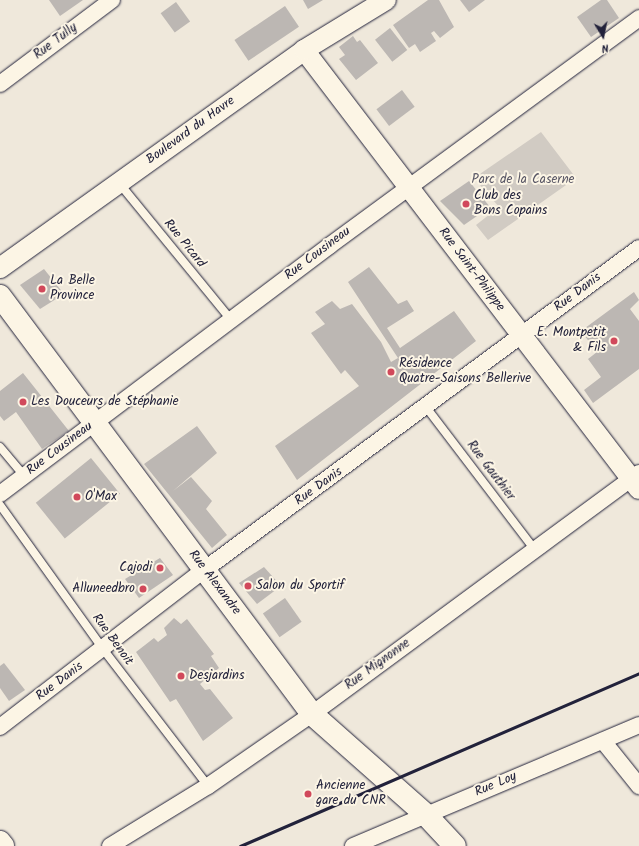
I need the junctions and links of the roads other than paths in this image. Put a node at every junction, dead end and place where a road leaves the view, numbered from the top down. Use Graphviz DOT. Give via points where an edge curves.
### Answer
graph roads {
  1 [pos="112,0"];
  2 [pos="386,0"];
  3 [pos="639,18"];
  4 [pos="304,50"];
  5 [pos="0,84"];
  6 [pos="119,183"];
  7 [pos="409,187"];
  8 [pos="639,248"];
  9 [pos="0,268"];
  10 [pos="0,296"];
  11 [pos="231,320"];
  12 [pos="522,335"];
  13 [pos="426,407"];
  14 [pos="95,423"];
  15 [pos="0,446"];
  16 [pos="24,476"];
  17 [pos="636,481"];
  18 [pos="0,494"];
  19 [pos="0,505"];
  20 [pos="535,550"];
  21 [pos="204,570"];
  22 [pos="103,649"];
  23 [pos="312,714"];
  24 [pos="639,725"];
  25 [pos="0,728"];
  26 [pos="603,741"];
  27 [pos="208,786"];
  28 [pos="639,786"];
  29 [pos="426,814"];
  30 [pos="0,842"];
  31 [pos="3,846"];
  32 [pos="110,846"];
  33 [pos="354,846"];
  34 [pos="455,846"];
  1 -- 5 [label="street, Rue Tully"];
  2 -- 4 [label="street, Boulevard du Havre"];
  3 -- 7 [label="street, Rue Cousineau"];
  4 -- 6 [label="street, Boulevard du Havre"];
  4 -- 7 [label="street, Rue Saint-Philippe"];
  6 -- 9 [label="street, Boulevard du Havre"];
  6 -- 11 [label="lane, Rue Picard"];
  7 -- 11 [label="street, Rue Cousineau"];
  7 -- 12 [label="street, Rue Saint-Philippe"];
  8 -- 12 [label="street, Rue Danis"];
  10 -- 14 [label="main road, Rue Alexandre"];
  11 -- 14 [label="street, Rue Cousineau"];
  12 -- 13 [label="street, Rue Danis"];
  12 -- 17 [label="street, Rue Saint-Philippe"];
  13 -- 20 [label="lane, Rue Gauthier"];
  13 -- 21 [label="street, Rue Danis"];
  14 -- 16 [label="street, Rue Cousineau"];
  14 -- 21 [label="main road, Rue Alexandre"];
  15 -- 16 [label="lane"];
  16 -- 18 [label="street, Rue Cousineau"];
  17 -- 20 [label="street, Rue Mignonne"];
  19 -- 22 [label="lane, Rue Benoit"];
  20 -- 23 [label="street, Rue Mignonne"];
  21 -- 22 [label="street, Rue Danis"];
  21 -- 23 [label="main road, Rue Alexandre"];
  22 -- 25 [label="street, Rue Danis"];
  22 -- 27 [label="lane, Rue Benoit"];
  23 -- 27 [label="street, Rue Mignonne"];
  23 -- 29 [label="main road, Rue Alexandre"];
  24 -- 26 [label="street, Rue Loy"];
  26 -- 28 [label="street"];
  26 -- 29 [label="street, Rue Loy"];
  27 -- 32 [label="street, Rue Mignonne"];
  29 -- 33 [label="street, Rue Loy"];
  29 -- 34 [label="main road, Rue Alexandre"];
  30 -- 31 [label="main road"];
}
